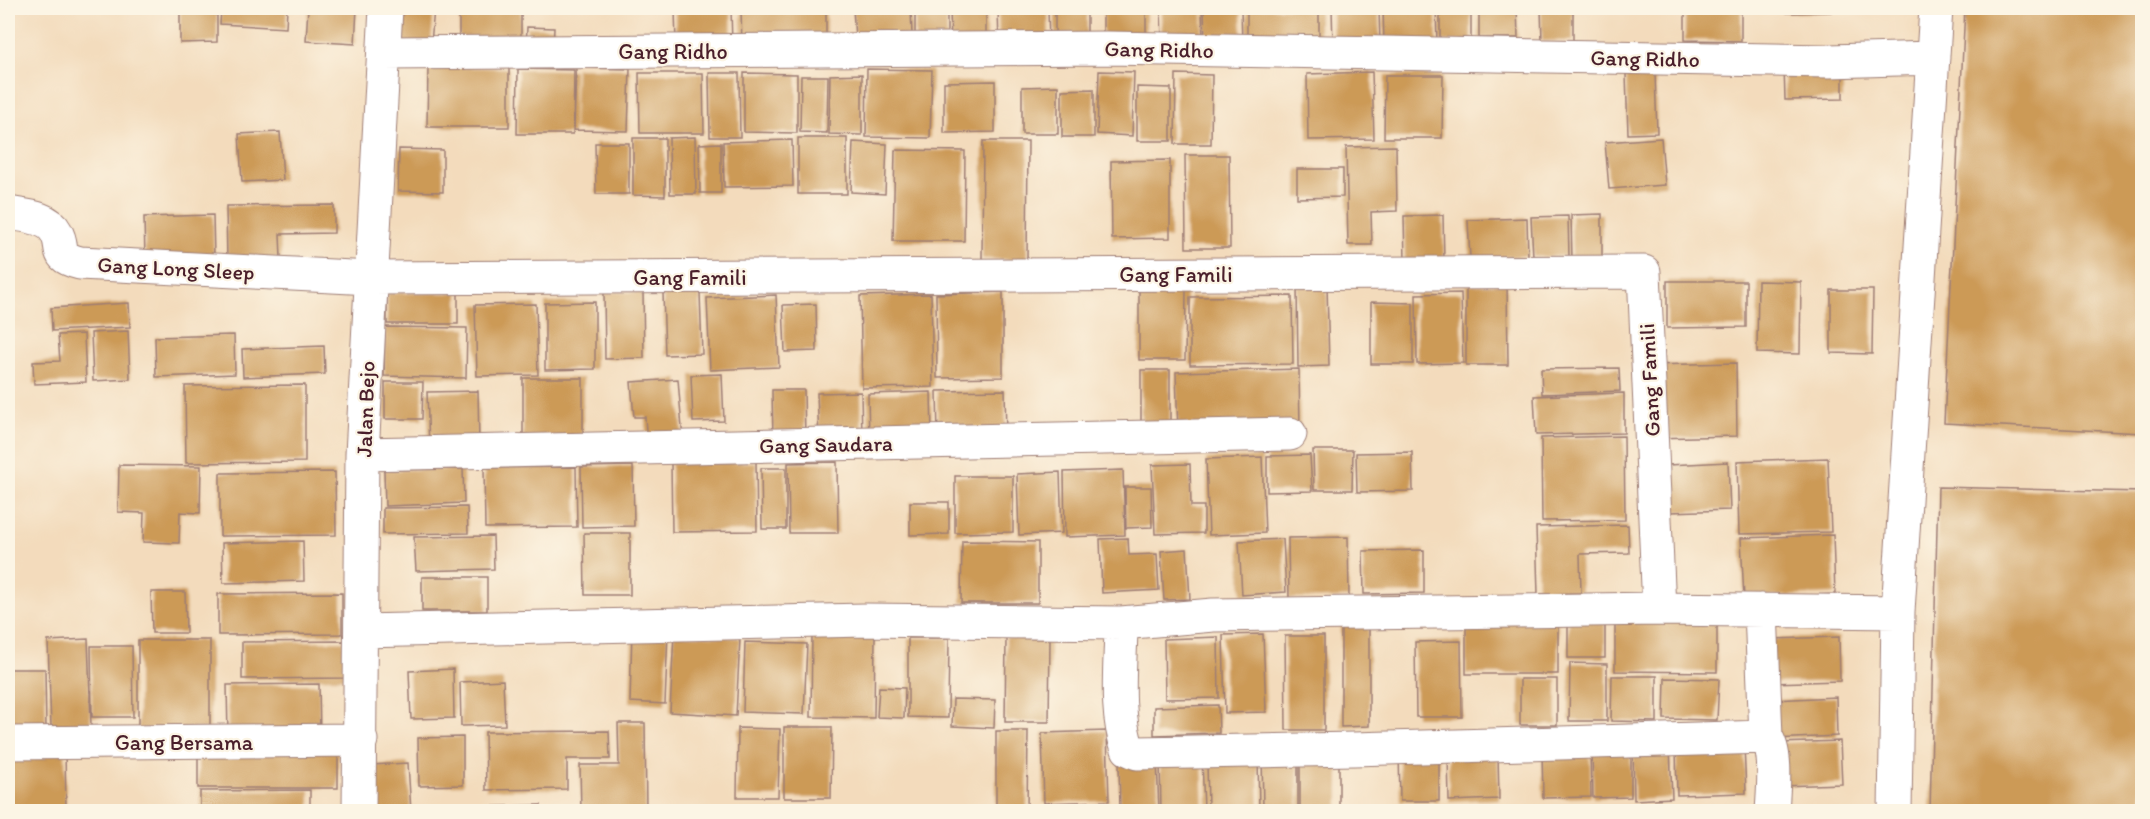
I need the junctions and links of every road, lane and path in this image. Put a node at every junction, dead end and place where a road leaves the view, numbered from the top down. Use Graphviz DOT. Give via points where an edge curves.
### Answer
graph roads {
  1 [pos="386,8"];
  2 [pos="1936,8"];
  3 [pos="384,53"];
  4 [pos="1933,58"];
  5 [pos="8,213"];
  6 [pos="371,278"];
  7 [pos="1290,434"];
  8 [pos="363,454"];
  9 [pos="1659,609"];
  10 [pos="1761,610"];
  11 [pos="1898,612"];
  12 [pos="1121,623"];
  13 [pos="361,631"];
  14 [pos="1766,737"];
  15 [pos="361,740"];
  16 [pos="8,743"];
  17 [pos="359,812"];
  18 [pos="1772,812"];
  19 [pos="1895,812"];
  1 -- 3 [label="street, Jalan Bejo"];
  2 -- 4 [label="street"];
  3 -- 4 [label="street, Gang Ridho" via="1107,48 1829,61"];
  3 -- 6 [label="street, Jalan Bejo"];
  4 -- 11 [label="street"];
  5 -- 6 [label="street, Gang Long Sleep" via="50,225 56,231 60,252 80,263"];
  6 -- 8 [label="street, Jalan Bejo"];
  6 -- 9 [label="street, Gang Famili" via="1644,272"];
  7 -- 8 [label="street, Gang Saudara"];
  8 -- 13 [label="street, Jalan Bejo"];
  9 -- 10 [label="street"];
  9 -- 12 [label="street" via="1213,615"];
  10 -- 11 [label="street"];
  10 -- 14 [label="street"];
  11 -- 19 [label="street"];
  12 -- 13 [label="street" via="865,620"];
  12 -- 14 [label="street" via="1122,735 1128,749 1137,753"];
  13 -- 15 [label="street, Jalan Bejo"];
  14 -- 18 [label="street" via="1773,759"];
  15 -- 16 [label="street, Gang Bersama"];
  15 -- 17 [label="street, Jalan Bejo"];
}
